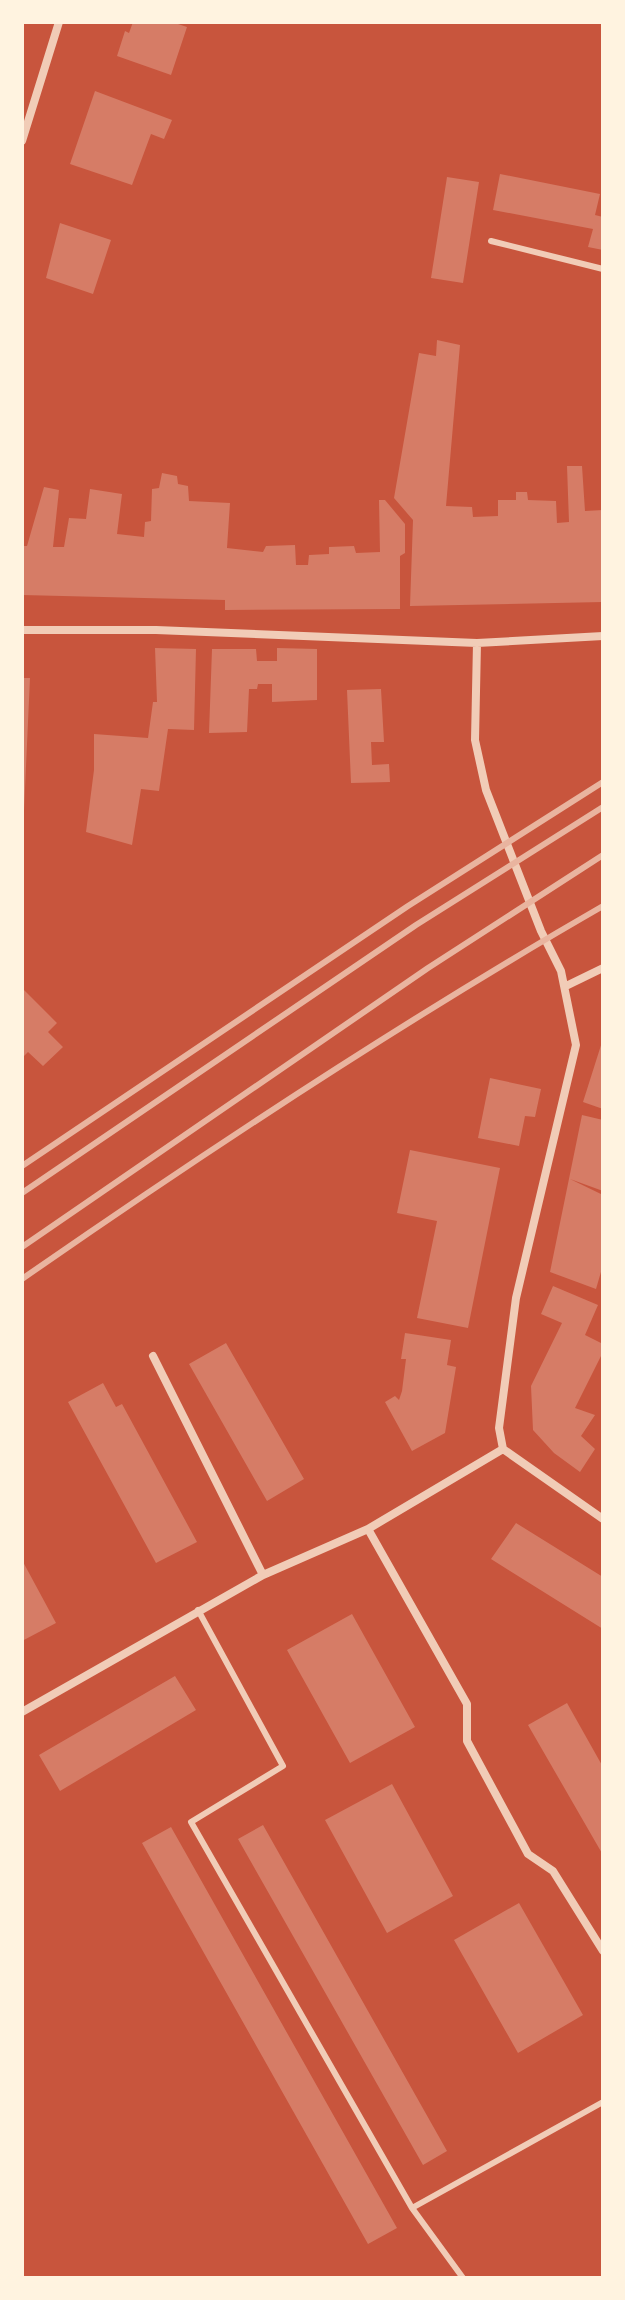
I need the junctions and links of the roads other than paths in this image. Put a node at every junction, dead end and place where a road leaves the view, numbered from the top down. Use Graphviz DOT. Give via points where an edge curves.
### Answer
graph roads {
  1 [pos="59,22"];
  2 [pos="22,141"];
  3 [pos="491,241"];
  4 [pos="603,269"];
  5 [pos="22,630"];
  6 [pos="603,636"];
  7 [pos="477,643"];
  8 [pos="603,968"];
  9 [pos="566,986"];
  10 [pos="153,1356"];
  11 [pos="503,1449"];
  12 [pos="603,1519"];
  13 [pos="368,1529"];
  14 [pos="263,1575"];
  15 [pos="198,1610"];
  16 [pos="22,1712"];
  17 [pos="603,1951"];
  18 [pos="603,2102"];
  19 [pos="412,2208"];
  20 [pos="463,2278"];
  1 -- 2 [label="street"];
  3 -- 4 [label="lane"];
  5 -- 7 [label="street"];
  6 -- 7 [label="street"];
  7 -- 9 [label="street" via="475,740 486,790"];
  8 -- 9 [label="street"];
  9 -- 11 [label="street" via="576,1045 516,1298 499,1428"];
  10 -- 14 [label="street"];
  11 -- 12 [label="street"];
  11 -- 13 [label="street"];
  13 -- 14 [label="street"];
  13 -- 17 [label="street" via="467,1704 467,1741 528,1854 553,1871"];
  14 -- 15 [label="street"];
  15 -- 16 [label="street"];
  15 -- 19 [label="lane" via="283,1766 191,1822"];
  18 -- 19 [label="lane"];
  19 -- 20 [label="lane"];
}
